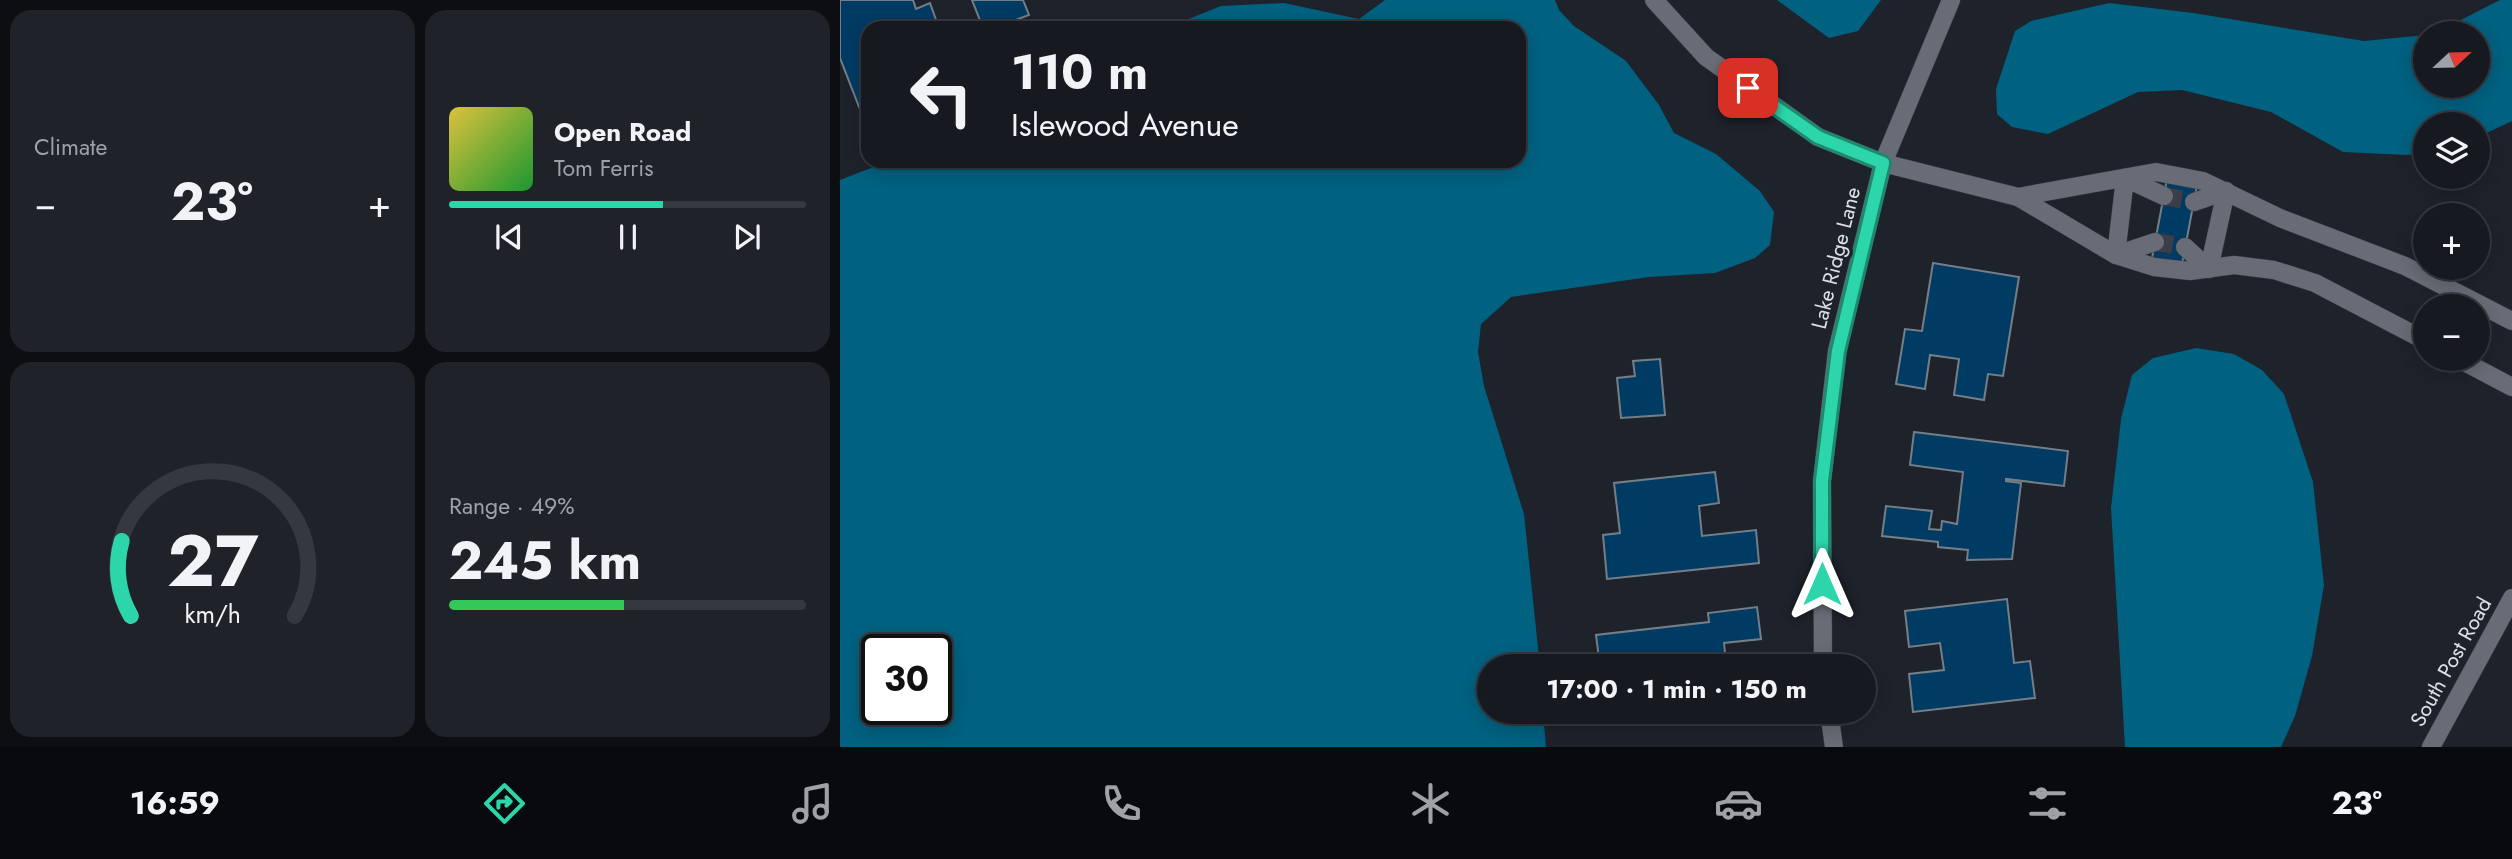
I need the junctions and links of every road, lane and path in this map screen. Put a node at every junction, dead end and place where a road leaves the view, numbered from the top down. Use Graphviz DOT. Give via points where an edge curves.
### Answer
graph roads {
  1 [pos="1654,0"];
  2 [pos="1951,0"];
  3 [pos="1883,163"];
  4 [pos="2125,177"];
  5 [pos="2226,191"];
  6 [pos="2164,196"];
  7 [pos="2018,197"];
  8 [pos="2194,202"];
  9 [pos="2155,242"];
  10 [pos="2185,247"];
  11 [pos="2116,255"];
  12 [pos="2209,269"];
  13 [pos="2512,321"];
  14 [pos="2413,334"];
  15 [pos="2482,371"];
  16 [pos="2512,387"];
  17 [pos="2512,598"];
  18 [pos="1823,654"];
  19 [pos="1831,724"];
  20 [pos="1834,747"];
  21 [pos="2431,747"];
  1 -- 3 [label="street" via="1706,57 1769,103 1818,137"];
  2 -- 3 [label="street, Lake Ridge Lane"];
  3 -- 7 [label="street"];
  3 -- 18 [label="street, Lake Ridge Lane" via="1838,351 1822,481"];
  4 -- 5 [label="street" via="2156,172 2203,181"];
  4 -- 6 [label="street"];
  4 -- 7 [label="street"];
  4 -- 11 [label="street"];
  5 -- 8 [label="street"];
  5 -- 12 [label="street"];
  5 -- 13 [label="street" via="2280,218 2405,266"];
  7 -- 11 [label="street"];
  9 -- 11 [label="street"];
  10 -- 12 [label="street"];
  11 -- 12 [label="street" via="2154,267"];
  12 -- 14 [label="street" via="2234,265 2274,270 2315,283"];
  15 -- 16 [label="street"];
  17 -- 21 [label="street, South Post Road"];
  19 -- 20 [label="street"];
}
